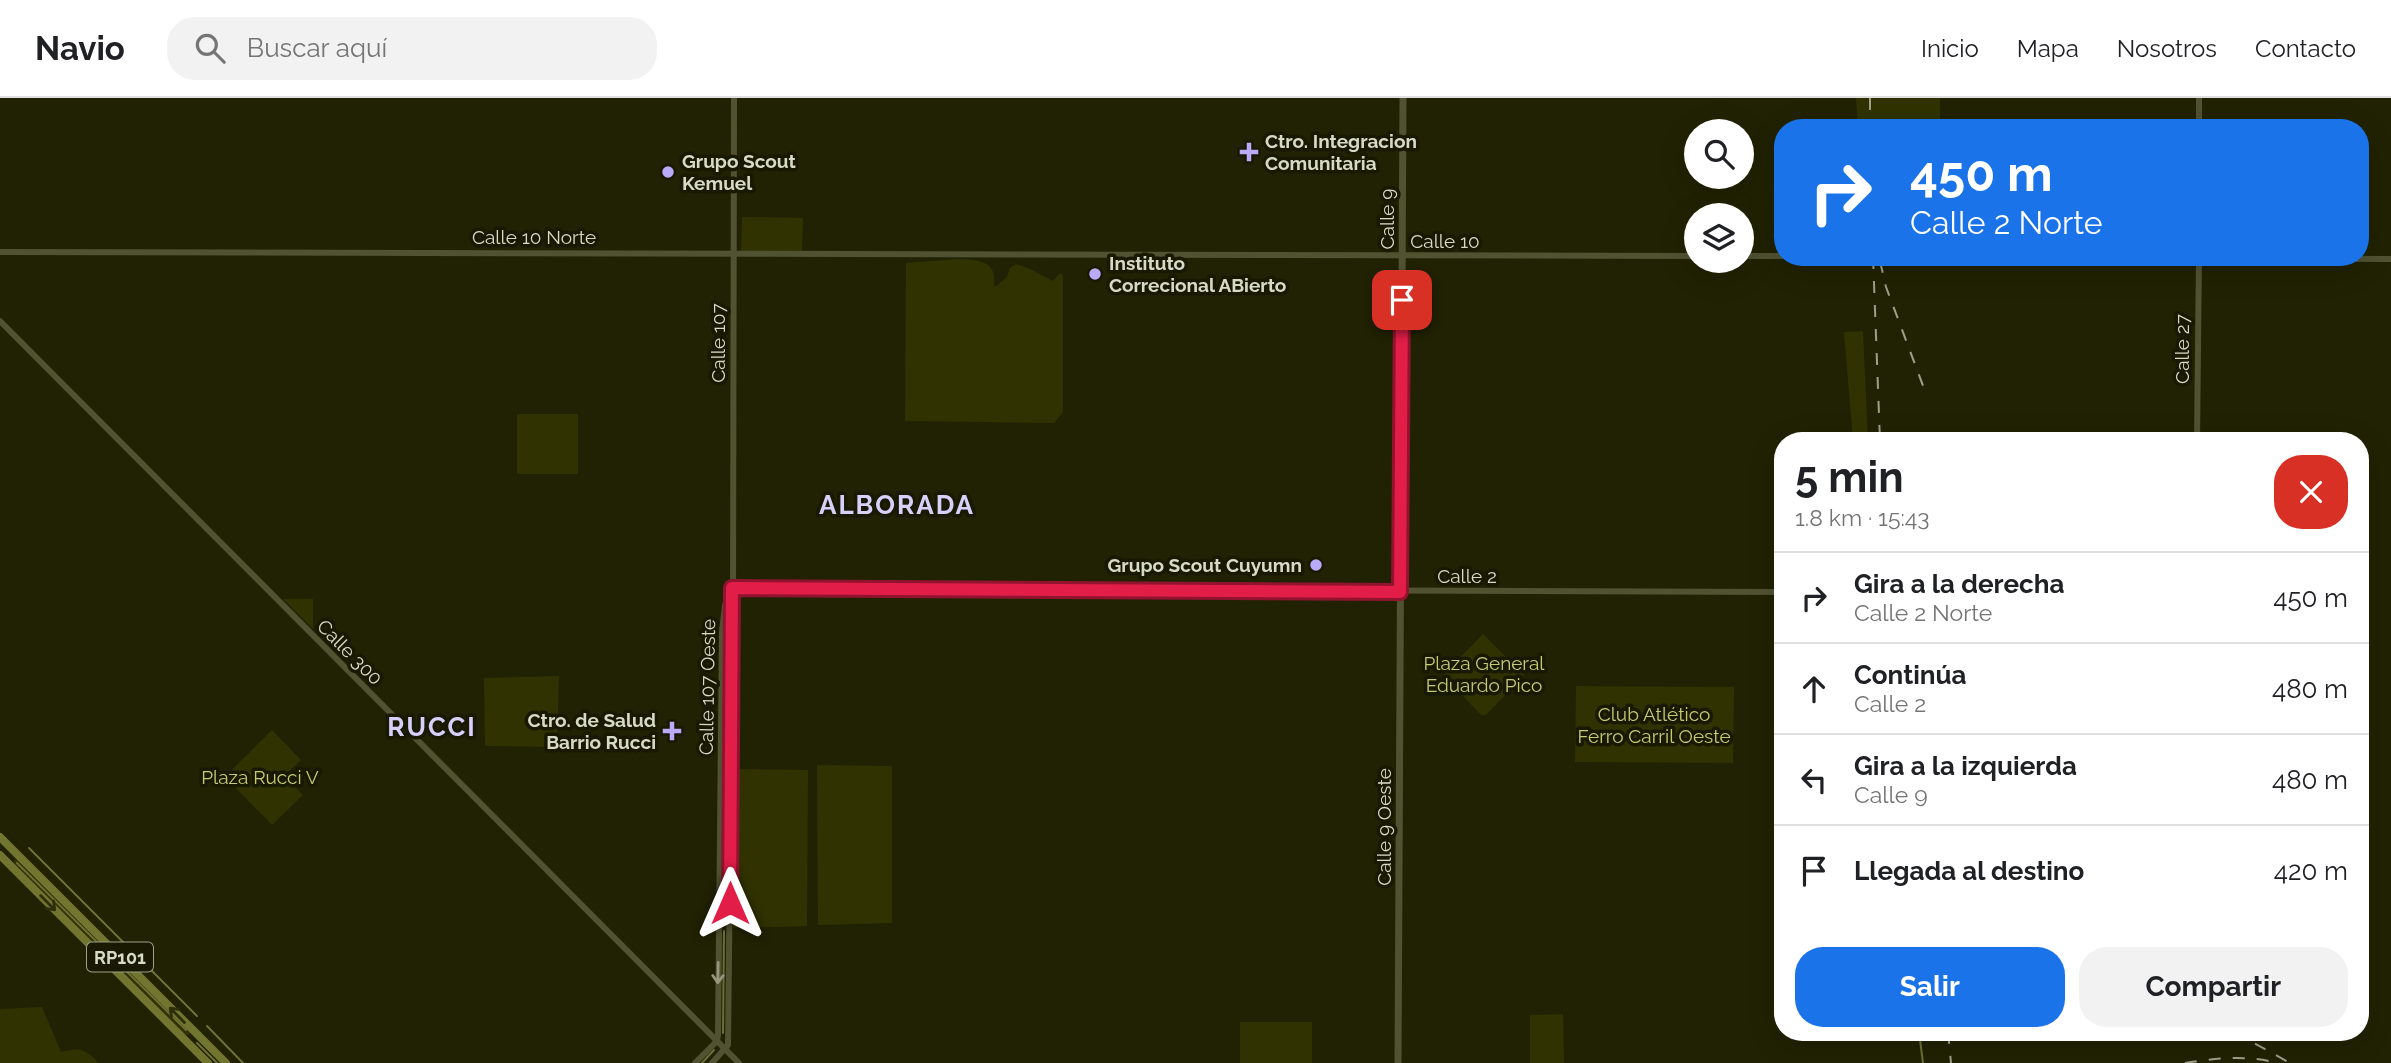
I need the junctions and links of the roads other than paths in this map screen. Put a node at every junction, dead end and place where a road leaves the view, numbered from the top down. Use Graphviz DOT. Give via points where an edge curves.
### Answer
graph roads {
  1 [pos="734,98"];
  2 [pos="1404,98"];
  3 [pos="2199,98"];
  4 [pos="2199,119"];
  5 [pos="0,252"];
  6 [pos="733,254"];
  7 [pos="1069,256"];
  8 [pos="1684,256"];
  9 [pos="1754,256"];
  10 [pos="1774,256"];
  11 [pos="1403,257"];
  12 [pos="2369,259"];
  13 [pos="2391,259"];
  14 [pos="2199,266"];
  15 [pos="0,321"];
  16 [pos="2197,432"];
  17 [pos="732,588"];
  18 [pos="1400,592"];
  19 [pos="1774,592"];
  20 [pos="0,836"];
  21 [pos="0,855"];
  22 [pos="717,1041"];
  23 [pos="725,1050"];
  24 [pos="208,1063"];
  25 [pos="226,1063"];
  26 [pos="695,1063"];
  27 [pos="712,1063"];
  28 [pos="738,1063"];
  29 [pos="1398,1063"];
  1 -- 6 [label="street, Calle 107"];
  2 -- 11 [label="main road, Calle 9"];
  3 -- 4 [label="street"];
  5 -- 6 [label="street, Calle 10 Norte"];
  6 -- 7 [label="street, Calle 10 Norte"];
  6 -- 17 [label="street, Calle 107"];
  7 -- 11 [label="street, Calle 10"];
  8 -- 11 [label="street, Calle 10"];
  9 -- 10 [label="street"];
  11 -- 18 [label="main road, Calle 9"];
  12 -- 13 [label="street"];
  14 -- 16 [label="street, Calle 27"];
  15 -- 22 [label="street, Calle 300"];
  17 -- 18 [label="street, Calle 2"];
  17 -- 22 [label="street, Calle 107 Oeste, one-way" via="722,632"];
  17 -- 23 [label="street, Calle 107 Oeste"];
  18 -- 19 [label="street, Calle 2"];
  18 -- 29 [label="main road, Calle 9 Oeste"];
  25 -- 20 [label="main road, RP101, one-way"];
  21 -- 24 [label="main road, RP101, one-way"];
  22 -- 23 [label="street, Calle 300"];
  22 -- 26 [label="street"];
  23 -- 27 [label="street"];
  23 -- 28 [label="street, Calle 300"];
}
